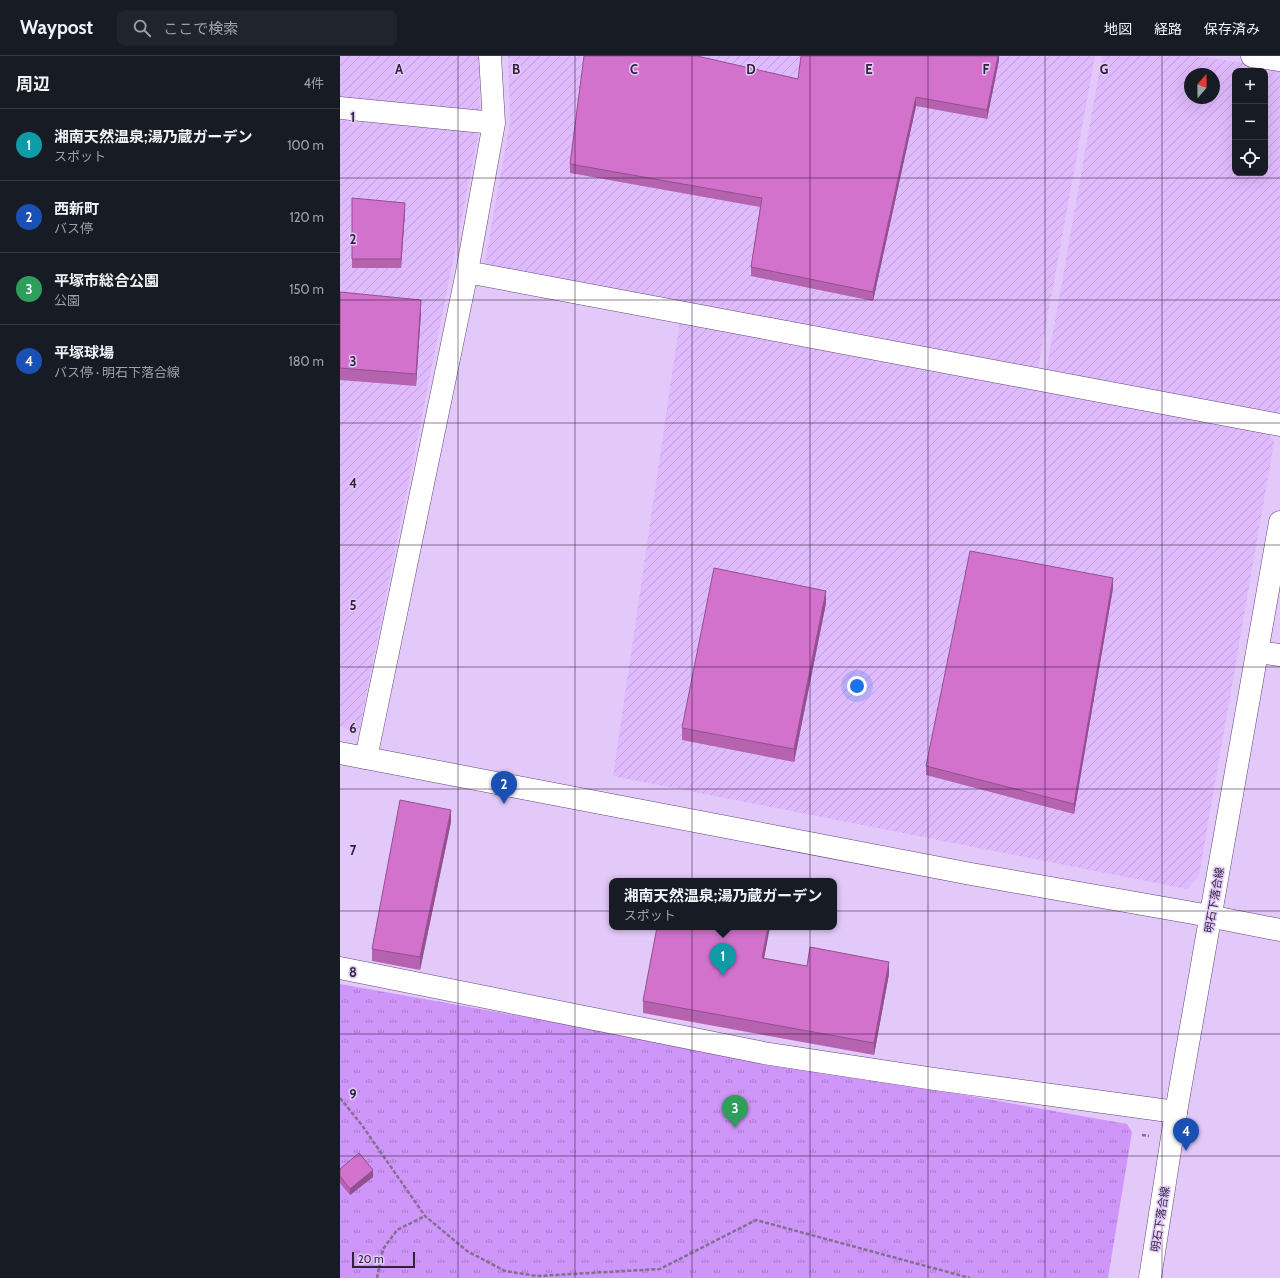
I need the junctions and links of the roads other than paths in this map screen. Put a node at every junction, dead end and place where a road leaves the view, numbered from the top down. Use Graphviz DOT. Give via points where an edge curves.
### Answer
graph roads {
  1 [pos="490,56"];
  2 [pos="1252,56"];
  3 [pos="1280,60"];
  4 [pos="340,108"];
  5 [pos="494,123"];
  6 [pos="468,272"];
  7 [pos="1280,425"];
  8 [pos="1280,522"];
  9 [pos="1258,652"];
  10 [pos="1280,656"];
  11 [pos="340,753"];
  12 [pos="366,758"];
  13 [pos="1211,917"];
  14 [pos="1280,930"];
  15 [pos="340,968"];
  16 [pos="1176,1112"];
  17 [pos="1150,1278"];
  1 -- 5 [label="street"];
  2 -- 3 [label="street"];
  4 -- 5 [label="street"];
  5 -- 6 [label="street"];
  6 -- 7 [label="street"];
  6 -- 12 [label="street"];
  8 -- 9 [label="street, 明石下落合線"];
  9 -- 10 [label="street"];
  9 -- 13 [label="street, 明石下落合線"];
  11 -- 12 [label="street"];
  12 -- 13 [label="street" via="971,874"];
  13 -- 14 [label="street"];
  13 -- 16 [label="street, 明石下落合線"];
  15 -- 16 [label="street" via="764,1053"];
  16 -- 17 [label="street, 明石下落合線"];
}
